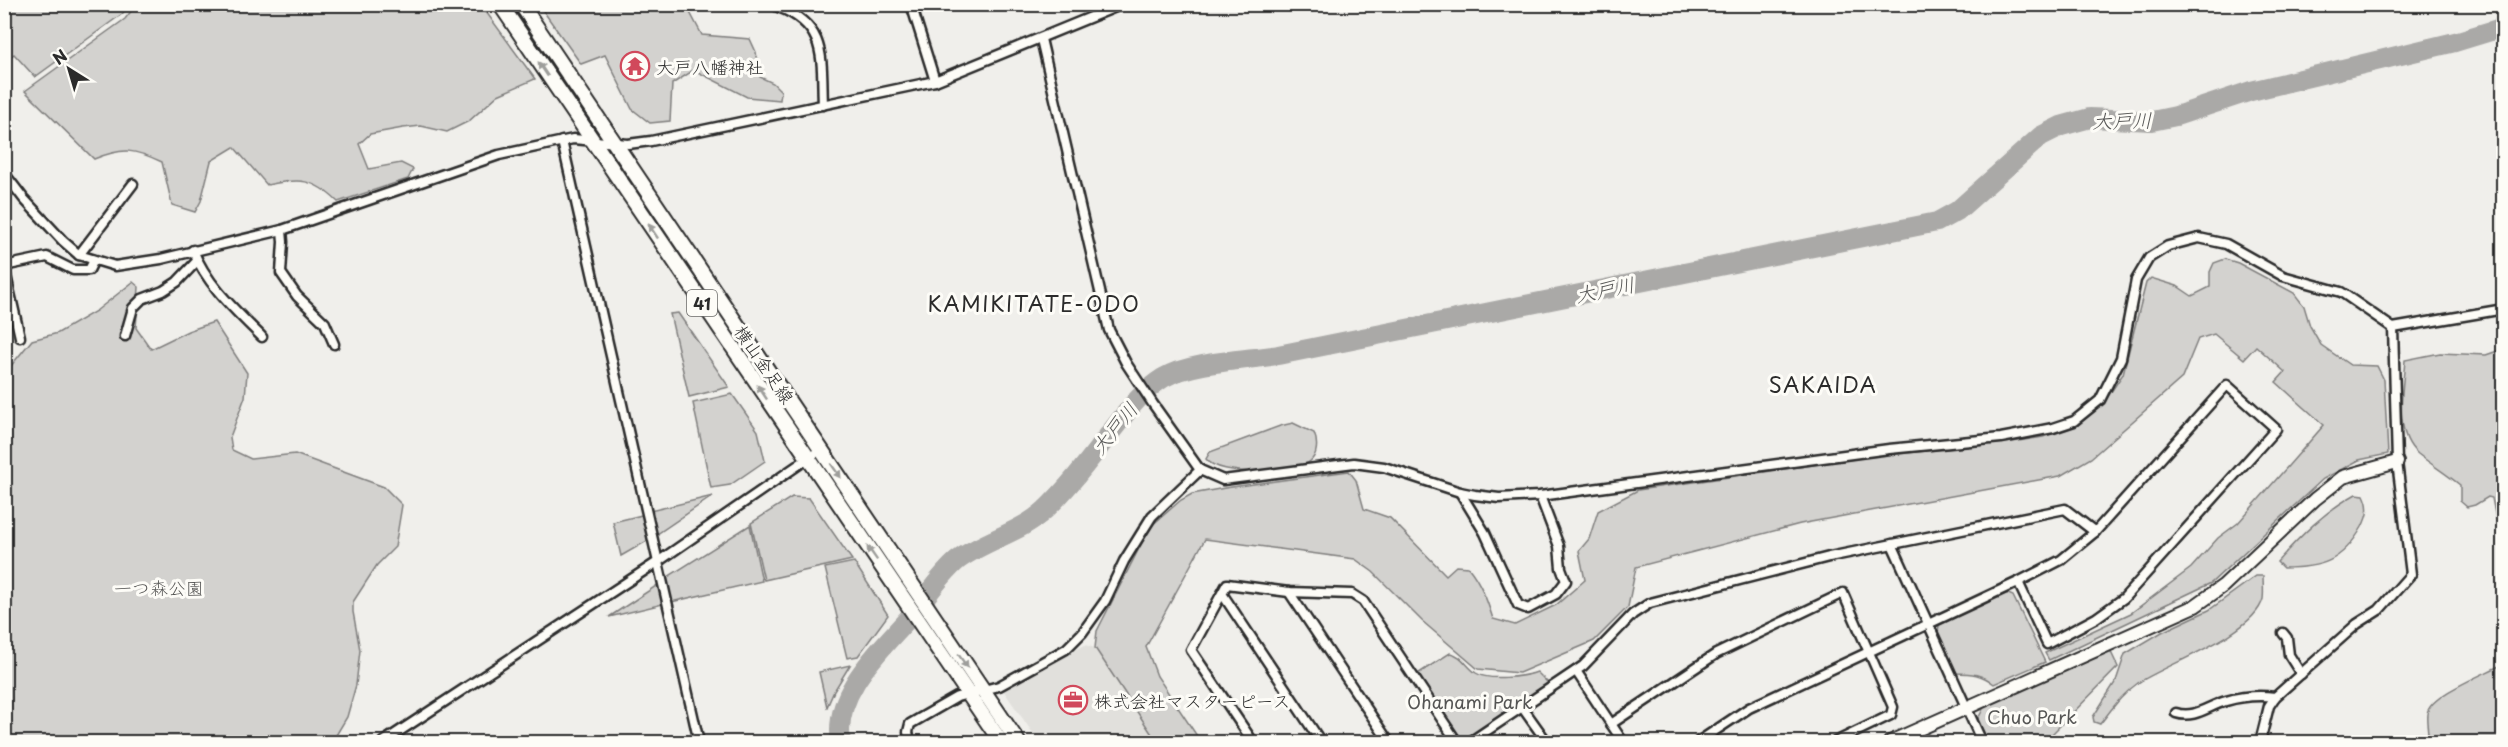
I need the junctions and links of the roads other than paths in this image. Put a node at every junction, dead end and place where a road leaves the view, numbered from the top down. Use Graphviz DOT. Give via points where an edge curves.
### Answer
graph roads {
  1 [pos="500,4"];
  2 [pos="521,4"];
  3 [pos="911,4"];
  4 [pos="1120,5"];
  5 [pos="778,7"];
  6 [pos="1041,39"];
  7 [pos="935,81"];
  8 [pos="823,105"];
  9 [pos="591,139"];
  10 [pos="562,141"];
  11 [pos="614,142"];
  12 [pos="4,173"];
  13 [pos="133,184"];
  14 [pos="282,230"];
  15 [pos="194,250"];
  16 [pos="80,255"];
  17 [pos="94,260"];
  18 [pos="197,261"];
  19 [pos="7,265"];
  20 [pos="2504,309"];
  21 [pos="2393,328"];
  22 [pos="125,336"];
  23 [pos="20,337"];
  24 [pos="262,337"];
  25 [pos="334,344"];
  26 [pos="820,450"];
  27 [pos="807,458"];
  28 [pos="2397,462"];
  29 [pos="1200,470"];
  30 [pos="1460,492"];
  31 [pos="1540,496"];
  32 [pos="2095,532"];
  33 [pos="1892,544"];
  34 [pos="659,561"];
  35 [pos="2018,582"];
  36 [pos="1289,592"];
  37 [pos="1223,596"];
  38 [pos="925,617"];
  39 [pos="1928,623"];
  40 [pos="2283,633"];
  41 [pos="1868,651"];
  42 [pos="1576,670"];
  43 [pos="2301,674"];
  44 [pos="983,691"];
  45 [pos="969,695"];
  46 [pos="2275,697"];
  47 [pos="1522,707"];
  48 [pos="1966,708"];
  49 [pos="2176,713"];
  50 [pos="1611,724"];
  51 [pos="383,742"];
  52 [pos="699,742"];
  53 [pos="910,742"];
  54 [pos="1001,742"];
  55 [pos="1018,742"];
  56 [pos="1253,742"];
  57 [pos="1321,742"];
  58 [pos="1389,742"];
  59 [pos="1457,742"];
  60 [pos="1470,742"];
  61 [pos="1547,742"];
  62 [pos="1623,742"];
  63 [pos="1698,742"];
  64 [pos="1835,742"];
  65 [pos="1890,742"];
  66 [pos="1982,742"];
  67 [pos="2260,742"];
  9 -- 1 [label="main road, 横山金足線 / 41, one-way"];
  2 -- 11 [label="main road, 横山金足線 / 41"];
  3 -- 7 [label="street"];
  4 -- 6 [label="street"];
  5 -- 8 [label="street" via="795,14 817,39"];
  6 -- 7 [label="street"];
  6 -- 29 [label="street" via="1109,330 1153,404"];
  7 -- 8 [label="street"];
  8 -- 11 [label="street" via="651,141"];
  9 -- 10 [label="street"];
  9 -- 11 [label="street"];
  27 -- 9 [label="main road, 横山金足線 / 41, one-way"];
  10 -- 14 [label="street" via="499,155"];
  10 -- 34 [label="street"];
  11 -- 26 [label="main road, 横山金足線 / 41"];
  12 -- 16 [label="street" via="24,199"];
  13 -- 16 [label="street"];
  14 -- 15 [label="street"];
  14 -- 25 [label="street" via="281,273 297,296 325,323"];
  15 -- 17 [label="street" via="115,266"];
  15 -- 18 [label="street"];
  16 -- 17 [label="street"];
  17 -- 19 [label="street" via="89,270 74,270 47,257"];
  18 -- 22 [label="street" via="177,282 142,298 133,308"];
  18 -- 24 [label="street" via="228,303"];
  19 -- 23 [label="street" via="5,272"];
  20 -- 21 [label="street"];
  21 -- 28 [label="street"];
  21 -- 31 [label="street" via="2341,292 2283,276 2226,244 2199,238 2168,246 2149,258 2136,280 2121,358 2100,400 2074,421 2001,438 1888,449"];
  26 -- 27 [label="street"];
  26 -- 38 [label="main road, 横山金足線 / 41, one-way" via="915,590"];
  27 -- 34 [label="street"];
  38 -- 27 [label="main road, 横山金足線 / 41, one-way" via="906,601"];
  28 -- 43 [label="street" via="2411,574 2379,610 2357,624"];
  28 -- 48 [label="street" via="2343,477 2223,586 2194,606"];
  29 -- 30 [label="street" via="1223,480 1354,463 1384,467"];
  29 -- 44 [label="street" via="1152,516 1105,601 1082,633 1066,648"];
  30 -- 31 [label="street" via="1499,498"];
  30 -- 31 [label="street" via="1485,533 1518,605 1528,609 1556,594 1566,580 1559,546"];
  32 -- 33 [label="street" via="2064,509"];
  32 -- 35 [label="street" via="2061,560"];
  32 -- 35 [label="street" via="2227,385 2276,429 2124,598 2096,618 2047,644"];
  33 -- 39 [label="street"];
  33 -- 42 [label="street" via="1650,603"];
  34 -- 51 [label="street"];
  34 -- 52 [label="street"];
  35 -- 39 [label="street"];
  36 -- 37 [label="street" via="1227,584"];
  36 -- 58 [label="street"];
  36 -- 59 [label="street" via="1352,594 1363,601"];
  37 -- 56 [label="street" via="1191,650"];
  37 -- 57 [label="street"];
  38 -- 44 [label="main road, 横山金足線 / 41, one-way"];
  38 -- 45 [label="main road, 横山金足線 / 41"];
  39 -- 41 [label="street"];
  39 -- 48 [label="street"];
  40 -- 43 [label="street" via="2289,655"];
  41 -- 50 [label="street" via="1843,593 1716,654"];
  41 -- 63 [label="street" via="1749,708"];
  41 -- 64 [label="street" via="1893,707 1891,715"];
  42 -- 47 [label="street"];
  42 -- 50 [label="street"];
  43 -- 46 [label="street"];
  44 -- 45 [label="street"];
  44 -- 55 [label="main road, 横山金足線 / 41"];
  45 -- 53 [label="street" via="957,697 910,724"];
  45 -- 54 [label="main road, 横山金足線 / 41"];
  46 -- 49 [label="street" via="2256,695 2225,701 2186,716"];
  46 -- 67 [label="street"];
  47 -- 60 [label="street"];
  47 -- 61 [label="street"];
  48 -- 65 [label="street"];
  48 -- 66 [label="street"];
  50 -- 62 [label="street"];
}
